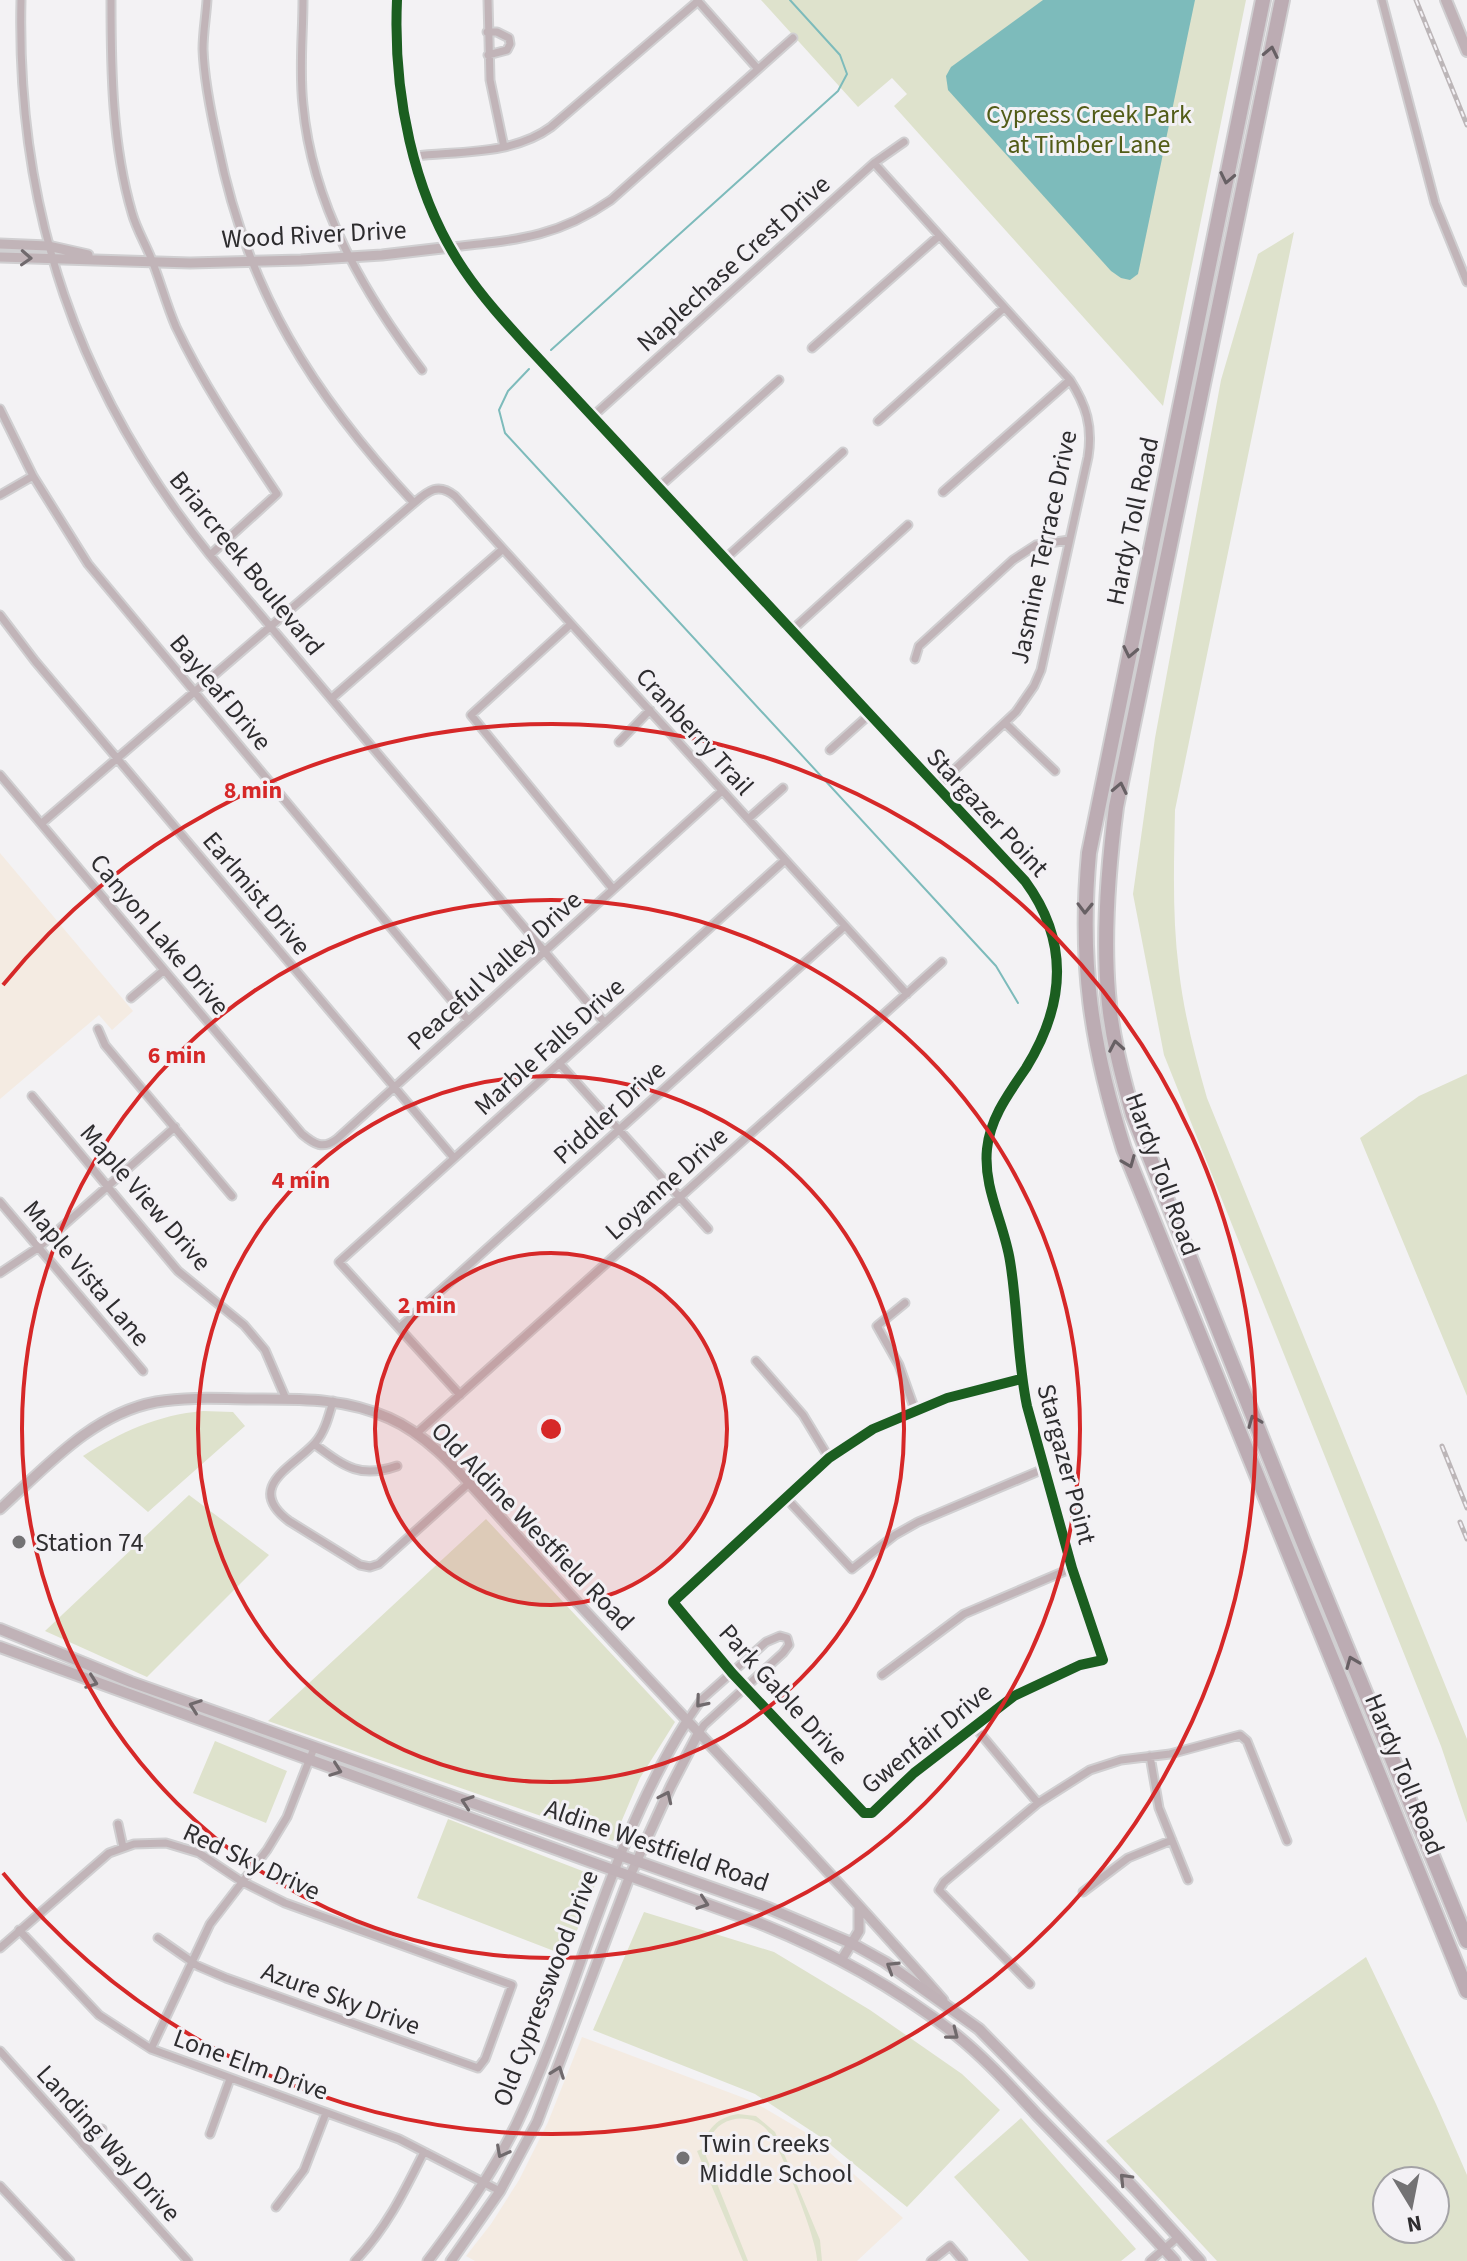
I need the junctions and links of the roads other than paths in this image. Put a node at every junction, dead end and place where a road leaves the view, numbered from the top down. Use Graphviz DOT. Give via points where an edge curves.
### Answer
graph roads {
  1 [pos="21,0"];
  2 [pos="111,0"];
  3 [pos="207,0"];
  4 [pos="303,0"];
  5 [pos="397,0"];
  6 [pos="488,0"];
  7 [pos="698,0"];
  8 [pos="1263,0"];
  9 [pos="1282,0"];
  10 [pos="1382,0"];
  11 [pos="1446,0"];
  12 [pos="487,32"];
  13 [pos="793,38"];
  14 [pos="1467,51"];
  15 [pos="488,55"];
  16 [pos="758,69"];
  17 [pos="904,142"];
  18 [pos="504,147"];
  19 [pos="415,156"];
  20 [pos="874,163"];
  21 [pos="939,236"];
  22 [pos="0,244"];
  23 [pos="48,246"];
  24 [pos="451,247"];
  25 [pos="0,257"];
  26 [pos="350,257"];
  27 [pos="103,259"];
  28 [pos="53,260"];
  29 [pos="153,261"];
  30 [pos="250,261"];
  31 [pos="1467,282"];
  32 [pos="1004,308"];
  33 [pos="812,348"];
  34 [pos="422,370"];
  35 [pos="779,380"];
  36 [pos="1070,380"];
  37 [pos="0,409"];
  38 [pos="592,417"];
  39 [pos="878,421"];
  40 [pos="843,452"];
  41 [pos="33,476"];
  42 [pos="659,487"];
  43 [pos="943,492"];
  44 [pos="0,495"];
  45 [pos="414,503"];
  46 [pos="908,525"];
  47 [pos="1069,540"];
  48 [pos="503,549"];
  49 [pos="210,555"];
  50 [pos="726,558"];
  51 [pos="0,615"];
  52 [pos="571,624"];
  53 [pos="271,626"];
  54 [pos="792,630"];
  55 [pos="915,659"];
  56 [pos="195,693"];
  57 [pos="332,698"];
  58 [pos="650,710"];
  59 [pos="869,715"];
  60 [pos="1005,723"];
  61 [pos="619,742"];
  62 [pos="830,750"];
  63 [pos="118,757"];
  64 [pos="1055,771"];
  65 [pos="0,775"];
  66 [pos="3,786"];
  67 [pos="936,787"];
  68 [pos="783,788"];
  69 [pos="722,791"];
  70 [pos="748,819"];
  71 [pos="42,823"];
  72 [pos="785,860"];
  73 [pos="613,889"];
  74 [pos="845,926"];
  75 [pos="544,952"];
  76 [pos="942,962"];
  77 [pos="163,971"];
  78 [pos="907,994"];
  79 [pos="131,998"];
  80 [pos="468,1020"];
  81 [pos="604,1022"];
  82 [pos="98,1029"];
  83 [pos="559,1063"];
  84 [pos="393,1088"];
  85 [pos="32,1096"];
  86 [pos="289,1119"];
  87 [pos="175,1127"];
  88 [pos="619,1130"];
  89 [pos="454,1158"];
  90 [pos="107,1185"];
  91 [pos="232,1196"];
  92 [pos="680,1197"];
  93 [pos="0,1202"];
  94 [pos="708,1229"];
  95 [pos="39,1247"];
  96 [pos="0,1273"];
  97 [pos="905,1303"];
  98 [pos="399,1328"];
  99 [pos="756,1361"];
  100 [pos="143,1371"];
  101 [pos="1021,1379"];
  102 [pos="460,1395"];
  103 [pos="286,1399"];
  104 [pos="333,1401"];
  105 [pos="915,1410"];
  106 [pos="416,1434"];
  107 [pos="314,1444"];
  108 [pos="829,1458"];
  109 [pos="397,1466"];
  110 [pos="1046,1468"];
  111 [pos="469,1483"];
  112 [pos="787,1499"];
  113 [pos="0,1509"];
  114 [pos="1072,1568"];
  115 [pos="0,1629"];
  116 [pos="0,1647"];
  117 [pos="1103,1660"];
  118 [pos="732,1673"];
  119 [pos="882,1675"];
  120 [pos="122,1678"];
  121 [pos="746,1688"];
  122 [pos="117,1691"];
  123 [pos="226,1717"];
  124 [pos="687,1721"];
  125 [pos="974,1726"];
  126 [pos="222,1729"];
  127 [pos="698,1734"];
  128 [pos="314,1748"];
  129 [pos="1150,1756"];
  130 [pos="309,1761"];
  131 [pos="406,1781"];
  132 [pos="401,1794"];
  133 [pos="1038,1803"];
  134 [pos="500,1813"];
  135 [pos="864,1813"];
  136 [pos="118,1824"];
  137 [pos="494,1828"];
  138 [pos="1172,1840"];
  139 [pos="1287,1841"];
  140 [pos="123,1847"];
  141 [pos="620,1855"];
  142 [pos="636,1861"];
  143 [pos="613,1871"];
  144 [pos="629,1878"];
  145 [pos="1188,1880"];
  146 [pos="241,1881"];
  147 [pos="1083,1892"];
  148 [pos="766,1907"];
  149 [pos="859,1907"];
  150 [pos="759,1923"];
  151 [pos="19,1930"];
  152 [pos="158,1938"];
  153 [pos="1467,1941"];
  154 [pos="851,1943"];
  155 [pos="0,1948"];
  156 [pos="842,1959"];
  157 [pos="192,1962"];
  158 [pos="1030,1984"];
  159 [pos="1467,1991"];
  160 [pos="945,2003"];
  161 [pos="553,2038"];
  162 [pos="568,2044"];
  163 [pos="151,2049"];
  164 [pos="0,2051"];
  165 [pos="478,2068"];
  166 [pos="230,2079"];
  167 [pos="1048,2099"];
  168 [pos="1034,2111"];
  169 [pos="326,2113"];
  170 [pos="102,2129"];
  171 [pos="210,2134"];
  172 [pos="83,2144"];
  173 [pos="424,2152"];
  174 [pos="485,2183"];
  175 [pos="0,2186"];
  176 [pos="500,2191"];
  177 [pos="276,2207"];
  178 [pos="455,2225"];
  179 [pos="471,2234"];
  180 [pos="1178,2237"];
  181 [pos="1164,2249"];
  182 [pos="70,2261"];
  183 [pos="188,2261"];
  184 [pos="355,2261"];
  185 [pos="428,2261"];
  186 [pos="451,2261"];
  187 [pos="931,2261"];
  188 [pos="963,2261"];
  189 [pos="1150,2261"];
  190 [pos="1175,2261"];
  191 [pos="1200,2261"];
  1 -- 23 [label="street, Briarcreek Boulevard" via="24,119"];
  2 -- 29 [label="street" via="118,140 132,215"];
  3 -- 30 [label="street" via="203,50 213,122"];
  4 -- 26 [label="street" via="307,136 327,209"];
  5 -- 19 [label="street, Stargazer Point" via="399,95"];
  6 -- 12 [label="street"];
  7 -- 16 [label="street"];
  7 -- 18 [label="street" via="551,127"];
  8 -- 159 [label="highway, Hardy Toll Road, one-way" via="1089,853 1085,964 1091,1022 1124,1149"];
  153 -- 9 [label="highway, Hardy Toll Road, one-way" via="1133,1115 1108,995 1107,876 1116,807"];
  10 -- 31 [label="street" via="1435,203"];
  11 -- 14 [label="main road"];
  12 -- 15 [label="street"];
  12 -- 15 [label="street" via="503,34 510,44 507,50"];
  13 -- 16 [label="street, Wood River Drive"];
  15 -- 18 [label="street"];
  16 -- 24 [label="street, Wood River Drive" via="582,220 548,233"];
  17 -- 20 [label="street, Naplechase Crest Drive"];
  18 -- 19 [label="street"];
  19 -- 24 [label="street, Stargazer Point" via="432,212"];
  20 -- 21 [label="street, Jasmine Terrace Drive"];
  20 -- 38 [label="street, Naplechase Crest Drive"];
  21 -- 32 [label="street, Jasmine Terrace Drive"];
  21 -- 33 [label="street"];
  22 -- 23 [label="street, Wood River Drive"];
  23 -- 27 [label="street, Wood River Drive"];
  23 -- 28 [label="street, Briarcreek Boulevard"];
  24 -- 26 [label="street, Wood River Drive"];
  24 -- 38 [label="street, Stargazer Point" via="488,302"];
  25 -- 28 [label="street, Wood River Drive, one-way"];
  26 -- 30 [label="street, Wood River Drive"];
  26 -- 34 [label="street" via="385,321"];
  27 -- 28 [label="street, Wood River Drive"];
  27 -- 29 [label="street, Wood River Drive"];
  28 -- 49 [label="street, Briarcreek Boulevard" via="77,334 122,428 153,480"];
  29 -- 30 [label="street, Wood River Drive"];
  29 -- 49 [label="street" via="175,324 204,383 277,494"];
  30 -- 45 [label="street" via="304,367 359,442"];
  32 -- 36 [label="street, Jasmine Terrace Drive"];
  32 -- 39 [label="street"];
  35 -- 42 [label="street"];
  36 -- 43 [label="street"];
  36 -- 47 [label="street, Jasmine Terrace Drive" via="1086,411 1090,442"];
  37 -- 41 [label="street, Bayleaf Drive"];
  38 -- 42 [label="street, Stargazer Point"];
  40 -- 50 [label="street"];
  41 -- 44 [label="street"];
  41 -- 56 [label="street, Bayleaf Drive" via="88,564"];
  42 -- 50 [label="street, Stargazer Point"];
  45 -- 48 [label="street, Cranberry Trail" via="436,488 444,489"];
  45 -- 53 [label="street"];
  46 -- 54 [label="street"];
  47 -- 55 [label="street" via="1036,545 1013,560 919,646"];
  47 -- 60 [label="street, Jasmine Terrace Drive" via="1041,670"];
  48 -- 52 [label="street, Cranberry Trail"];
  48 -- 57 [label="street"];
  49 -- 53 [label="street, Briarcreek Boulevard"];
  50 -- 54 [label="street, Stargazer Point"];
  51 -- 63 [label="street, Earlmist Drive"];
  52 -- 58 [label="street, Cranberry Trail"];
  52 -- 73 [label="street" via="471,715"];
  53 -- 56 [label="street"];
  53 -- 57 [label="street, Briarcreek Boulevard"];
  54 -- 59 [label="street, Stargazer Point"];
  56 -- 63 [label="street"];
  56 -- 80 [label="street, Bayleaf Drive"];
  57 -- 75 [label="street, Briarcreek Boulevard"];
  58 -- 61 [label="street"];
  58 -- 69 [label="street, Cranberry Trail"];
  59 -- 62 [label="street"];
  59 -- 67 [label="street, Stargazer Point"];
  60 -- 64 [label="street"];
  60 -- 67 [label="street, Jasmine Terrace Drive"];
  63 -- 71 [label="street"];
  63 -- 84 [label="street, Earlmist Drive"];
  65 -- 66 [label="street, Canyon Lake Drive"];
  66 -- 71 [label="street, Canyon Lake Drive"];
  67 -- 101 [label="street, Stargazer Point" via="1025,881 1043,908 1054,940 1056,991 1049,1022 992,1124 987,1149 989,1187 1011,1266"];
  68 -- 70 [label="street"];
  69 -- 70 [label="street, Cranberry Trail"];
  69 -- 73 [label="street, Peaceful Valley Drive"];
  70 -- 72 [label="street, Cranberry Trail"];
  71 -- 77 [label="street, Canyon Lake Drive"];
  72 -- 74 [label="street, Cranberry Trail"];
  72 -- 81 [label="street, Marble Falls Drive"];
  73 -- 75 [label="street, Peaceful Valley Drive"];
  74 -- 78 [label="street, Cranberry Trail"];
  74 -- 88 [label="street, Piddler Drive"];
  75 -- 80 [label="street, Peaceful Valley Drive"];
  75 -- 81 [label="street, Briarcreek Boulevard"];
  76 -- 78 [label="street, Loyanne Drive"];
  77 -- 79 [label="street"];
  77 -- 86 [label="street, Canyon Lake Drive"];
  78 -- 92 [label="street, Loyanne Drive"];
  80 -- 84 [label="street, Peaceful Valley Drive"];
  81 -- 83 [label="street, Marble Falls Drive"];
  82 -- 87 [label="street" via="105,1045"];
  83 -- 88 [label="street"];
  83 -- 89 [label="street, Marble Falls Drive"];
  84 -- 86 [label="street, Peaceful Valley Drive" via="330,1144 314,1144"];
  84 -- 89 [label="street, Earlmist Drive"];
  85 -- 90 [label="street, Maple View Drive"];
  87 -- 90 [label="street"];
  87 -- 91 [label="street"];
  88 -- 92 [label="street"];
  88 -- 98 [label="street, Piddler Drive"];
  89 -- 98 [label="street, Marble Falls Drive" via="339,1262"];
  90 -- 95 [label="street"];
  90 -- 103 [label="street, Maple View Drive" via="178,1271 244,1325 265,1350"];
  92 -- 94 [label="street"];
  92 -- 102 [label="street, Loyanne Drive"];
  93 -- 95 [label="street, Maple Vista Lane"];
  95 -- 96 [label="street"];
  95 -- 100 [label="street, Maple Vista Lane"];
  97 -- 105 [label="street" via="877,1326"];
  98 -- 102 [label="street"];
  99 -- 108 [label="street" via="803,1415"];
  101 -- 105 [label="street"];
  101 -- 110 [label="street, Stargazer Point"];
  102 -- 106 [label="street, Loyanne Drive"];
  103 -- 104 [label="street, Old Aldine Westfield Road"];
  103 -- 113 [label="street, Old Aldine Westfield Road" via="174,1400 130,1410 82,1435"];
  104 -- 106 [label="street, Old Aldine Westfield Road" via="373,1411"];
  104 -- 107 [label="street"];
  105 -- 108 [label="street"];
  106 -- 111 [label="street, Old Aldine Westfield Road"];
  107 -- 109 [label="street" via="350,1469 368,1472"];
  107 -- 111 [label="street" via="274,1480 273,1506 360,1565 379,1564"];
  108 -- 112 [label="street"];
  110 -- 112 [label="street" via="918,1522 852,1569"];
  110 -- 114 [label="street, Stargazer Point"];
  111 -- 124 [label="street, Old Aldine Westfield Road"];
  112 -- 118 [label="street, Park Gable Drive" via="673,1602"];
  114 -- 117 [label="street, Stargazer Point"];
  114 -- 119 [label="street" via="964,1614"];
  115 -- 120 [label="main road, Aldine Westfield Road"];
  116 -- 122 [label="main road, Aldine Westfield Road, one-way"];
  117 -- 125 [label="street, Gwenfair Drive" via="1036,1684"];
  118 -- 121 [label="street, Park Gable Drive"];
  118 -- 121 [label="street" via="773,1637 787,1638 783,1653"];
  118 -- 124 [label="street, one-way" via="702,1699"];
  120 -- 122 [label="main road"];
  123 -- 120 [label="main road, Aldine Westfield Road, one-way"];
  121 -- 127 [label="street"];
  121 -- 135 [label="street, Park Gable Drive"];
  122 -- 126 [label="main road, Aldine Westfield Road"];
  123 -- 126 [label="main road"];
  123 -- 128 [label="main road, Aldine Westfield Road"];
  124 -- 127 [label="street, Old Aldine Westfield Road"];
  124 -- 141 [label="street, Old Cypresswood Drive" via="649,1787"];
  125 -- 133 [label="street"];
  125 -- 135 [label="street, Gwenfair Drive" via="879,1808"];
  126 -- 130 [label="main road, Aldine Westfield Road"];
  142 -- 127 [label="street, Old Cypresswood Drive, one-way"];
  127 -- 149 [label="street, Old Aldine Westfield Road"];
  128 -- 130 [label="street"];
  128 -- 131 [label="main road, Aldine Westfield Road"];
  129 -- 133 [label="street" via="1090,1770"];
  129 -- 138 [label="street" via="1159,1808"];
  129 -- 139 [label="street" via="1240,1735"];
  130 -- 132 [label="main road, Aldine Westfield Road, one-way"];
  130 -- 146 [label="street" via="276,1838"];
  131 -- 132 [label="main road"];
  134 -- 131 [label="main road, Aldine Westfield Road, one-way"];
  132 -- 137 [label="main road, Aldine Westfield Road"];
  133 -- 158 [label="street" via="939,1890"];
  134 -- 137 [label="main road"];
  134 -- 141 [label="main road, Aldine Westfield Road"];
  136 -- 140 [label="street"];
  137 -- 143 [label="main road, Aldine Westfield Road"];
  138 -- 145 [label="street"];
  138 -- 147 [label="street" via="1119,1863"];
  140 -- 146 [label="street, Red Sky Drive" via="147,1842 180,1845"];
  140 -- 151 [label="street, Red Sky Drive" via="99,1859"];
  141 -- 142 [label="main road, Aldine Westfield Road"];
  141 -- 143 [label="street, Old Cypresswood Drive"];
  142 -- 144 [label="street, Old Cypresswood Drive"];
  142 -- 148 [label="main road, Aldine Westfield Road"];
  143 -- 144 [label="main road, Aldine Westfield Road"];
  143 -- 161 [label="street, Old Cypresswood Drive"];
  144 -- 150 [label="main road, Aldine Westfield Road, one-way"];
  144 -- 162 [label="street, Old Cypresswood Drive"];
  146 -- 157 [label="street" via="210,1924"];
  146 -- 165 [label="street, Red Sky Drive" via="285,1903 512,1985"];
  148 -- 150 [label="main road"];
  148 -- 154 [label="main road, Aldine Westfield Road"];
  149 -- 154 [label="street" via="859,1931"];
  149 -- 160 [label="street, Old Aldine Westfield Road"];
  150 -- 156 [label="main road, Aldine Westfield Road"];
  151 -- 155 [label="street, Red Sky Drive"];
  151 -- 163 [label="street, Lone Elm Drive" via="99,2015"];
  152 -- 157 [label="street, Azure Sky Drive"];
  154 -- 156 [label="street"];
  160 -- 154 [label="main road, Aldine Westfield Road, one-way"];
  156 -- 168 [label="main road, Aldine Westfield Road, one-way" via="954,2033"];
  157 -- 163 [label="street"];
  157 -- 165 [label="street, Azure Sky Drive"];
  160 -- 167 [label="main road, Aldine Westfield Road" via="1003,2051"];
  161 -- 162 [label="street"];
  161 -- 174 [label="street, Old Cypresswood Drive, one-way"];
  176 -- 162 [label="street, Old Cypresswood Drive, one-way" via="537,2122"];
  163 -- 166 [label="street, Lone Elm Drive"];
  164 -- 172 [label="street, Landing Way Drive"];
  166 -- 169 [label="street, Lone Elm Drive"];
  166 -- 171 [label="street"];
  167 -- 168 [label="main road"];
  180 -- 167 [label="main road, Aldine Westfield Road, one-way"];
  168 -- 181 [label="main road, Aldine Westfield Road"];
  169 -- 173 [label="street, Lone Elm Drive"];
  169 -- 177 [label="street" via="304,2170"];
  170 -- 172 [label="street"];
  172 -- 183 [label="street, Landing Way Drive"];
  173 -- 174 [label="street, Lone Elm Drive"];
  173 -- 184 [label="street" via="395,2211"];
  174 -- 176 [label="street, Lone Elm Drive"];
  174 -- 178 [label="street, Old Cypresswood Drive"];
  175 -- 182 [label="street"];
  176 -- 179 [label="street, Old Cypresswood Drive"];
  178 -- 179 [label="street"];
  178 -- 185 [label="street, Old Cypresswood Drive"];
  179 -- 186 [label="street, Old Cypresswood Drive"];
  180 -- 181 [label="street"];
  180 -- 191 [label="main road, Aldine Westfield Road"];
  181 -- 189 [label="street"];
  181 -- 190 [label="main road, Aldine Westfield Road"];
  187 -- 188 [label="street" via="950,2246"];
}
